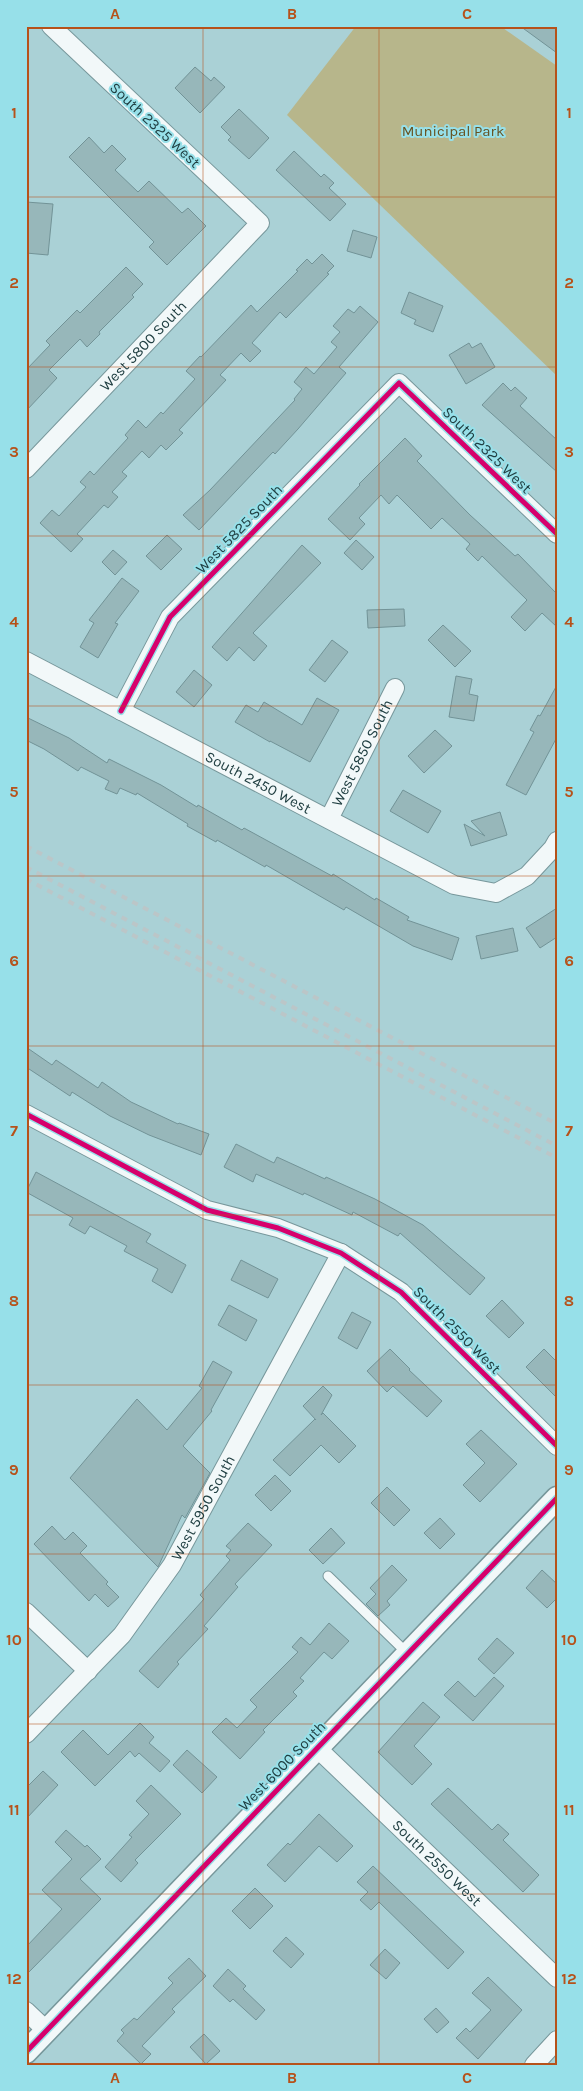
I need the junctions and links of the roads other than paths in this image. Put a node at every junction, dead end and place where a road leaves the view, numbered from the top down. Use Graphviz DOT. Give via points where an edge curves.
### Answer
graph roads {
  1 [pos="51,26"];
  2 [pos="260,223"];
  3 [pos="399,383"];
  4 [pos="26,469"];
  5 [pos="557,534"];
  6 [pos="26,661"];
  7 [pos="396,688"];
  8 [pos="121,711"];
  9 [pos="329,819"];
  10 [pos="557,841"];
  11 [pos="26,1114"];
  12 [pos="341,1253"];
  13 [pos="557,1446"];
  14 [pos="554,1507"];
  15 [pos="328,1576"];
  16 [pos="26,1612"];
  17 [pos="408,1654"];
  18 [pos="88,1671"];
  19 [pos="26,1734"];
  20 [pos="317,1748"];
  21 [pos="557,1978"];
  22 [pos="26,2011"];
  23 [pos="46,2031"];
  24 [pos="557,2040"];
  25 [pos="26,2052"];
  26 [pos="534,2065"];
  1 -- 2 [label="street, South 2325 West"];
  2 -- 4 [label="street, West 5800 South"];
  3 -- 5 [label="street, South 2325 West"];
  3 -- 8 [label="street, West 5825 South" via="170,617"];
  6 -- 8 [label="street, South 2450 West"];
  7 -- 9 [label="street, West 5850 South"];
  8 -- 9 [label="street, South 2450 West"];
  9 -- 10 [label="street, South 2450 West" via="454,884 496,893 527,876"];
  11 -- 12 [label="street, South 2550 West" via="207,1210 278,1228"];
  12 -- 13 [label="street, South 2550 West" via="401,1292"];
  12 -- 18 [label="street, West 5950 South" via="172,1565 122,1635"];
  14 -- 17 [label="street, West 6000 South"];
  15 -- 17 [label="lane"];
  16 -- 18 [label="street"];
  17 -- 20 [label="street, West 6000 South"];
  18 -- 19 [label="street, West 5950 South"];
  20 -- 21 [label="street, South 2550 West"];
  20 -- 23 [label="street, West 6000 South"];
  22 -- 23 [label="street"];
  23 -- 25 [label="street, West 6000 South"];
  24 -- 26 [label="street"];
}
